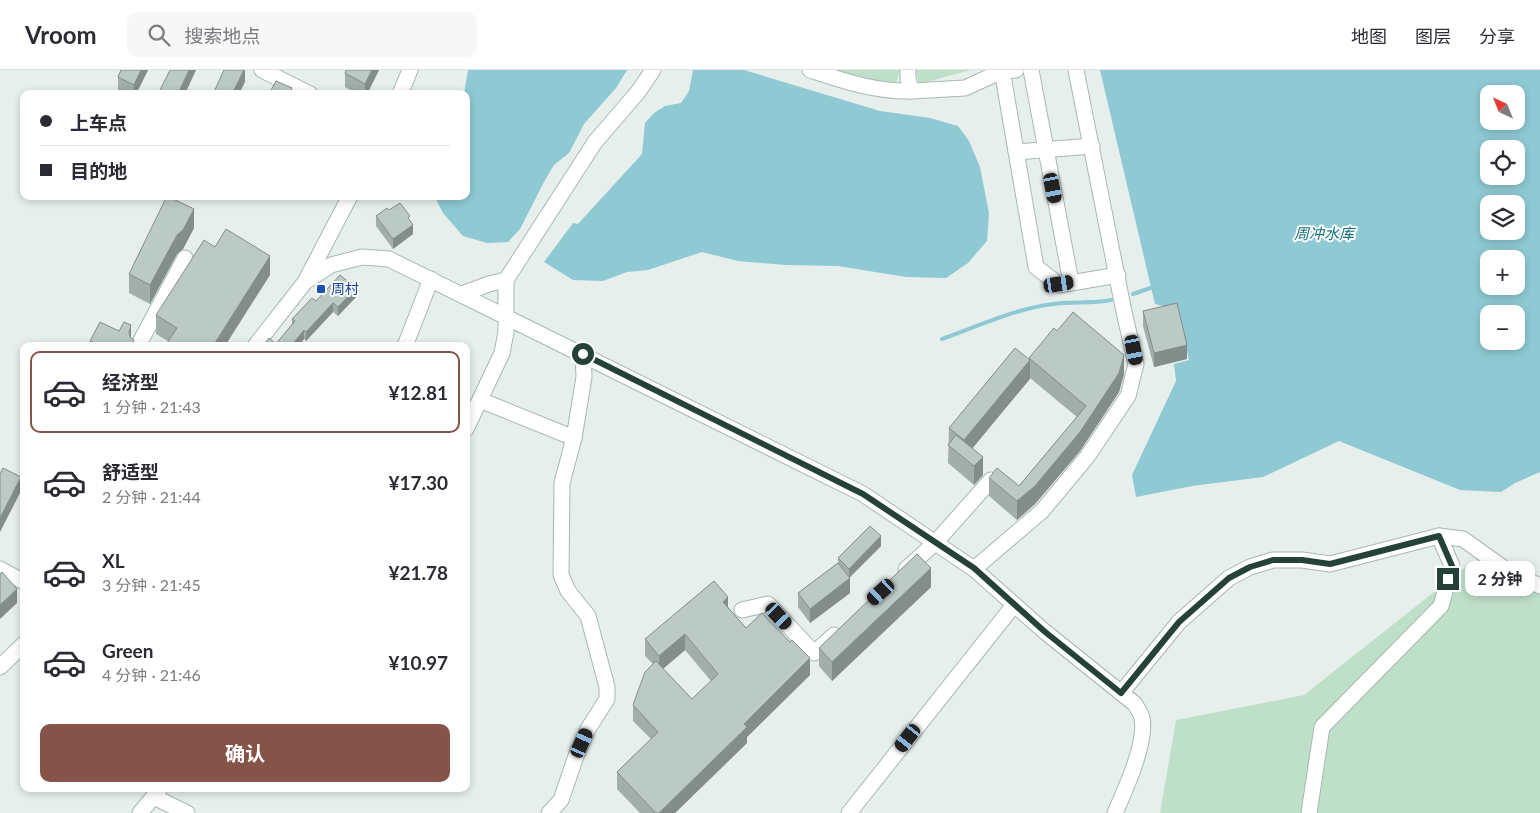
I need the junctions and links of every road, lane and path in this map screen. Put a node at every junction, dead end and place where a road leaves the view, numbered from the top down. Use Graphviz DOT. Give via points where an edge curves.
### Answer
graph roads {
  1 [pos="262,70"];
  2 [pos="410,70"];
  3 [pos="654,70"];
  4 [pos="810,70"];
  5 [pos="908,70"];
  6 [pos="1006,70"];
  7 [pos="1031,70"];
  8 [pos="1076,70"];
  9 [pos="302,90"];
  10 [pos="402,90"];
  11 [pos="912,91"];
  12 [pos="1092,146"];
  13 [pos="1046,150"];
  14 [pos="1016,152"];
  15 [pos="348,200"];
  16 [pos="185,258"];
  17 [pos="431,279"];
  18 [pos="506,280"];
  19 [pos="305,282"];
  20 [pos="1071,282"];
  21 [pos="1119,282"];
  22 [pos="462,294"];
  23 [pos="505,316"];
  24 [pos="140,342"];
  25 [pos="258,342"];
  26 [pos="407,342"];
  27 [pos="583,354"];
  28 [pos="480,400"];
  29 [pos="470,421"];
  30 [pos="574,438"];
  31 [pos="991,480"];
  32 [pos="1439,536"];
  33 [pos="936,543"];
  34 [pos="974,568"];
  35 [pos="0,569"];
  36 [pos="20,580"];
  37 [pos="892,582"];
  38 [pos="1540,586"];
  39 [pos="1014,604"];
  40 [pos="742,610"];
  41 [pos="842,627"];
  42 [pos="20,648"];
  43 [pos="0,667"];
  44 [pos="1121,693"];
  45 [pos="157,793"];
  46 [pos="140,813"];
  47 [pos="187,813"];
  48 [pos="549,813"];
  49 [pos="849,813"];
  50 [pos="1115,813"];
  51 [pos="1309,813"];
  1 -- 9 [label="street"];
  2 -- 10 [label="street"];
  3 -- 18 [label="street" via="595,142"];
  4 -- 11 [label="street" via="892,92"];
  5 -- 11 [label="street"];
  6 -- 11 [label="street" via="965,88"];
  6 -- 14 [label="street"];
  7 -- 13 [label="street"];
  8 -- 12 [label="street"];
  12 -- 13 [label="street"];
  12 -- 21 [label="street"];
  13 -- 14 [label="street"];
  13 -- 20 [label="street"];
  14 -- 20 [label="street" via="1036,267 1059,284"];
  15 -- 19 [label="street"];
  16 -- 24 [label="street"];
  17 -- 19 [label="street" via="389,259 362,257 331,264"];
  17 -- 22 [label="street"];
  17 -- 26 [label="street"];
  18 -- 22 [label="street"];
  18 -- 23 [label="street"];
  19 -- 25 [label="street"];
  20 -- 21 [label="street"];
  21 -- 34 [label="street" via="1136,364 1128,396 1087,457 1042,511"];
  22 -- 23 [label="street"];
  23 -- 27 [label="street"];
  23 -- 28 [label="street" via="502,354"];
  27 -- 30 [label="street" via="584,377"];
  27 -- 33 [label="street" via="863,494"];
  28 -- 29 [label="street"];
  28 -- 30 [label="street"];
  30 -- 48 [label="street" via="562,483 562,575 568,591 588,616 607,698 588,729 561,800"];
  31 -- 33 [label="street"];
  32 -- 38 [label="street" via="1463,539 1509,572"];
  32 -- 44 [label="street" via="1330,564 1273,560 1250,567 1229,578 1179,622"];
  32 -- 51 [label="street" via="1452,566 1441,606 1322,727"];
  33 -- 34 [label="street"];
  33 -- 37 [label="street"];
  34 -- 39 [label="street"];
  35 -- 36 [label="street"];
  39 -- 44 [label="street"];
  39 -- 49 [label="street"];
  40 -- 41 [label="street" via="768,604 814,653"];
  42 -- 43 [label="street"];
  44 -- 50 [label="street" via="1135,704 1142,718 1142,740"];
  45 -- 46 [label="street"];
  45 -- 47 [label="street"];
}
